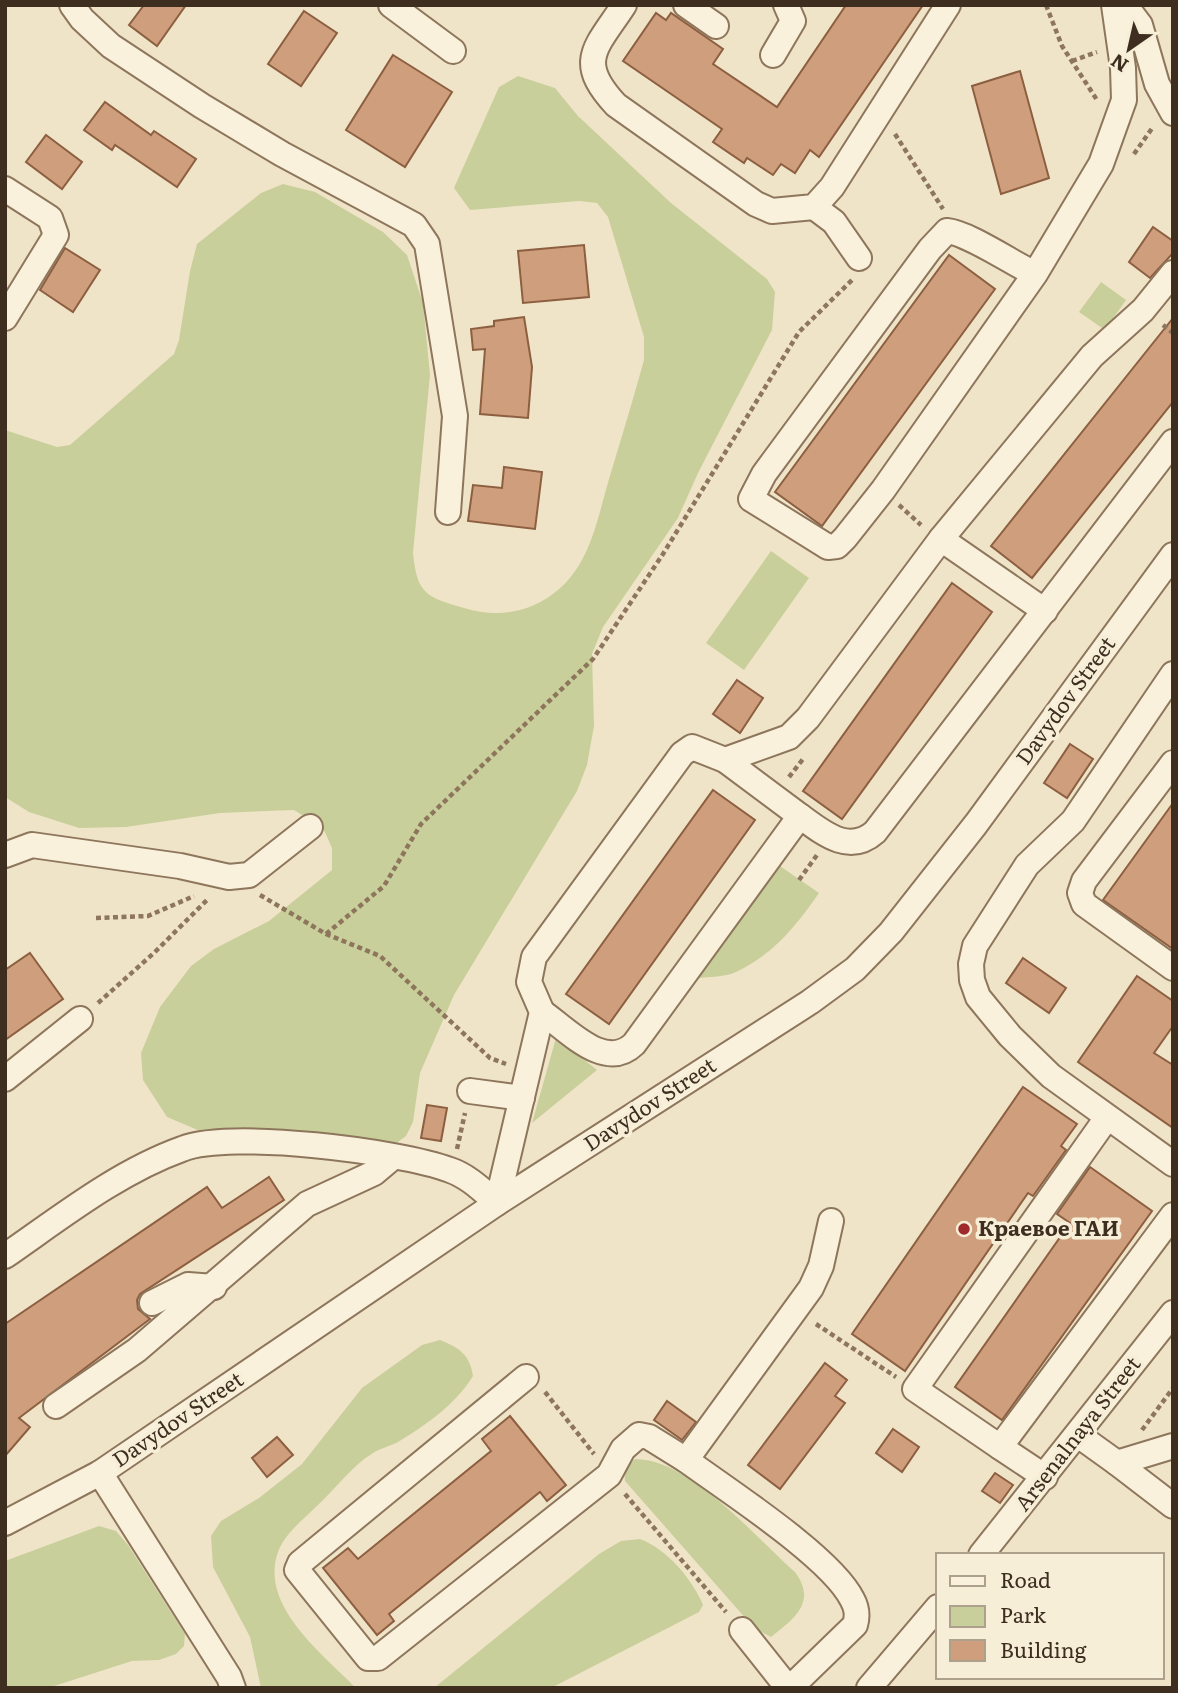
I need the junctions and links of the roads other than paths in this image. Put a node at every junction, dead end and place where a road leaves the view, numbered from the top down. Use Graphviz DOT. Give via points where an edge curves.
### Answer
graph roads {
  1 [pos="72,5"];
  2 [pos="391,5"];
  3 [pos="624,5"];
  4 [pos="786,5"];
  5 [pos="948,5"];
  6 [pos="1114,5"];
  7 [pos="1125,5"];
  8 [pos="693,7"];
  9 [pos="716,26"];
  10 [pos="453,51"];
  11 [pos="773,55"];
  12 [pos="1163,120"];
  13 [pos="5,188"];
  14 [pos="814,207"];
  15 [pos="859,258"];
  16 [pos="1173,273"];
  17 [pos="1035,274"];
  18 [pos="5,318"];
  19 [pos="1173,442"];
  20 [pos="447,512"];
  21 [pos="941,539"];
  22 [pos="1173,555"];
  23 [pos="1045,611"];
  24 [pos="1173,674"];
  25 [pos="725,760"];
  26 [pos="1173,763"];
  27 [pos="800,816"];
  28 [pos="310,827"];
  29 [pos="5,855"];
  30 [pos="1173,968"];
  31 [pos="542,1012"];
  32 [pos="80,1019"];
  33 [pos="5,1079"];
  34 [pos="471,1091"];
  35 [pos="522,1098"];
  36 [pos="1106,1119"];
  37 [pos="393,1157"];
  38 [pos="1173,1164"];
  39 [pos="497,1203"];
  40 [pos="1173,1215"];
  41 [pos="831,1221"];
  42 [pos="5,1256"];
  43 [pos="215,1287"];
  44 [pos="152,1303"];
  45 [pos="1173,1313"];
  46 [pos="526,1377"];
  47 [pos="56,1406"];
  48 [pos="1078,1435"];
  49 [pos="1173,1446"];
  50 [pos="1000,1447"];
  51 [pos="686,1460"];
  52 [pos="1117,1463"];
  53 [pos="100,1473"];
  54 [pos="1045,1477"];
  55 [pos="1173,1506"];
  56 [pos="5,1523"];
  57 [pos="983,1553"];
  58 [pos="936,1609"];
  59 [pos="741,1630"];
  60 [pos="233,1688"];
  61 [pos="789,1688"];
  62 [pos="869,1688"];
  1 -- 20 [label="street" via="111,46 202,106 414,225 427,244 455,416"];
  2 -- 10 [label="street"];
  3 -- 14 [label="street" via="592,58 598,86 616,105 756,204 772,211"];
  4 -- 11 [label="street" via="793,21"];
  5 -- 14 [label="street" via="832,187"];
  6 -- 17 [label="street" via="1124,79 1124,100 1115,131 1101,164"];
  7 -- 12 [label="street" via="1140,25"];
  8 -- 9 [label="street"];
  13 -- 18 [label="street" via="50,218 55,234"];
  14 -- 15 [label="street" via="834,222"];
  16 -- 21 [label="street" via="1143,310 1092,356"];
  17 -- 17 [label="street" via="883,490 840,543 821,545 751,499 947,231 971,238"];
  19 -- 23 [label="street"];
  21 -- 23 [label="street"];
  21 -- 25 [label="street" via="808,718 789,737"];
  22 -- 39 [label="street, Davydov Street" via="976,824 891,932 855,969"];
  23 -- 27 [label="street" via="875,832 852,844 828,836"];
  24 -- 36 [label="street" via="1073,821 1027,865 975,946 971,964 978,997 1010,1036"];
  25 -- 27 [label="street"];
  25 -- 31 [label="street" via="692,747 682,754 534,957 529,982"];
  26 -- 30 [label="street" via="1084,881 1080,893 1084,904"];
  27 -- 31 [label="street" via="627,1050 604,1055"];
  28 -- 29 [label="street" via="249,875 229,877 32,845"];
  31 -- 35 [label="street"];
  32 -- 33 [label="street"];
  34 -- 35 [label="street"];
  35 -- 39 [label="street"];
  36 -- 38 [label="street"];
  36 -- 50 [label="street" via="915,1389"];
  37 -- 39 [label="street" via="452,1170"];
  37 -- 42 [label="street" via="335,1147 258,1143 184,1147 115,1183"];
  37 -- 43 [label="street" via="374,1173 307,1204"];
  39 -- 53 [label="street, Davydov Street"];
  40 -- 50 [label="street"];
  41 -- 51 [label="street" via="811,1289"];
  43 -- 44 [label="street" via="188,1285"];
  43 -- 47 [label="street" via="137,1350"];
  45 -- 48 [label="street, Arsenalnaya Street"];
  46 -- 51 [label="street" via="300,1563 297,1570 368,1658 378,1658 609,1475 624,1449 639,1435"];
  48 -- 52 [label="street"];
  48 -- 54 [label="street, Arsenalnaya Street"];
  49 -- 52 [label="street"];
  50 -- 54 [label="street"];
  51 -- 61 [label="street" via="804,1547 853,1600 858,1615 855,1625"];
  52 -- 55 [label="street"];
  53 -- 56 [label="street, Davydov Street"];
  53 -- 60 [label="street"];
  54 -- 57 [label="street, Arsenalnaya Street"];
  58 -- 62 [label="street"];
  59 -- 61 [label="street"];
}
